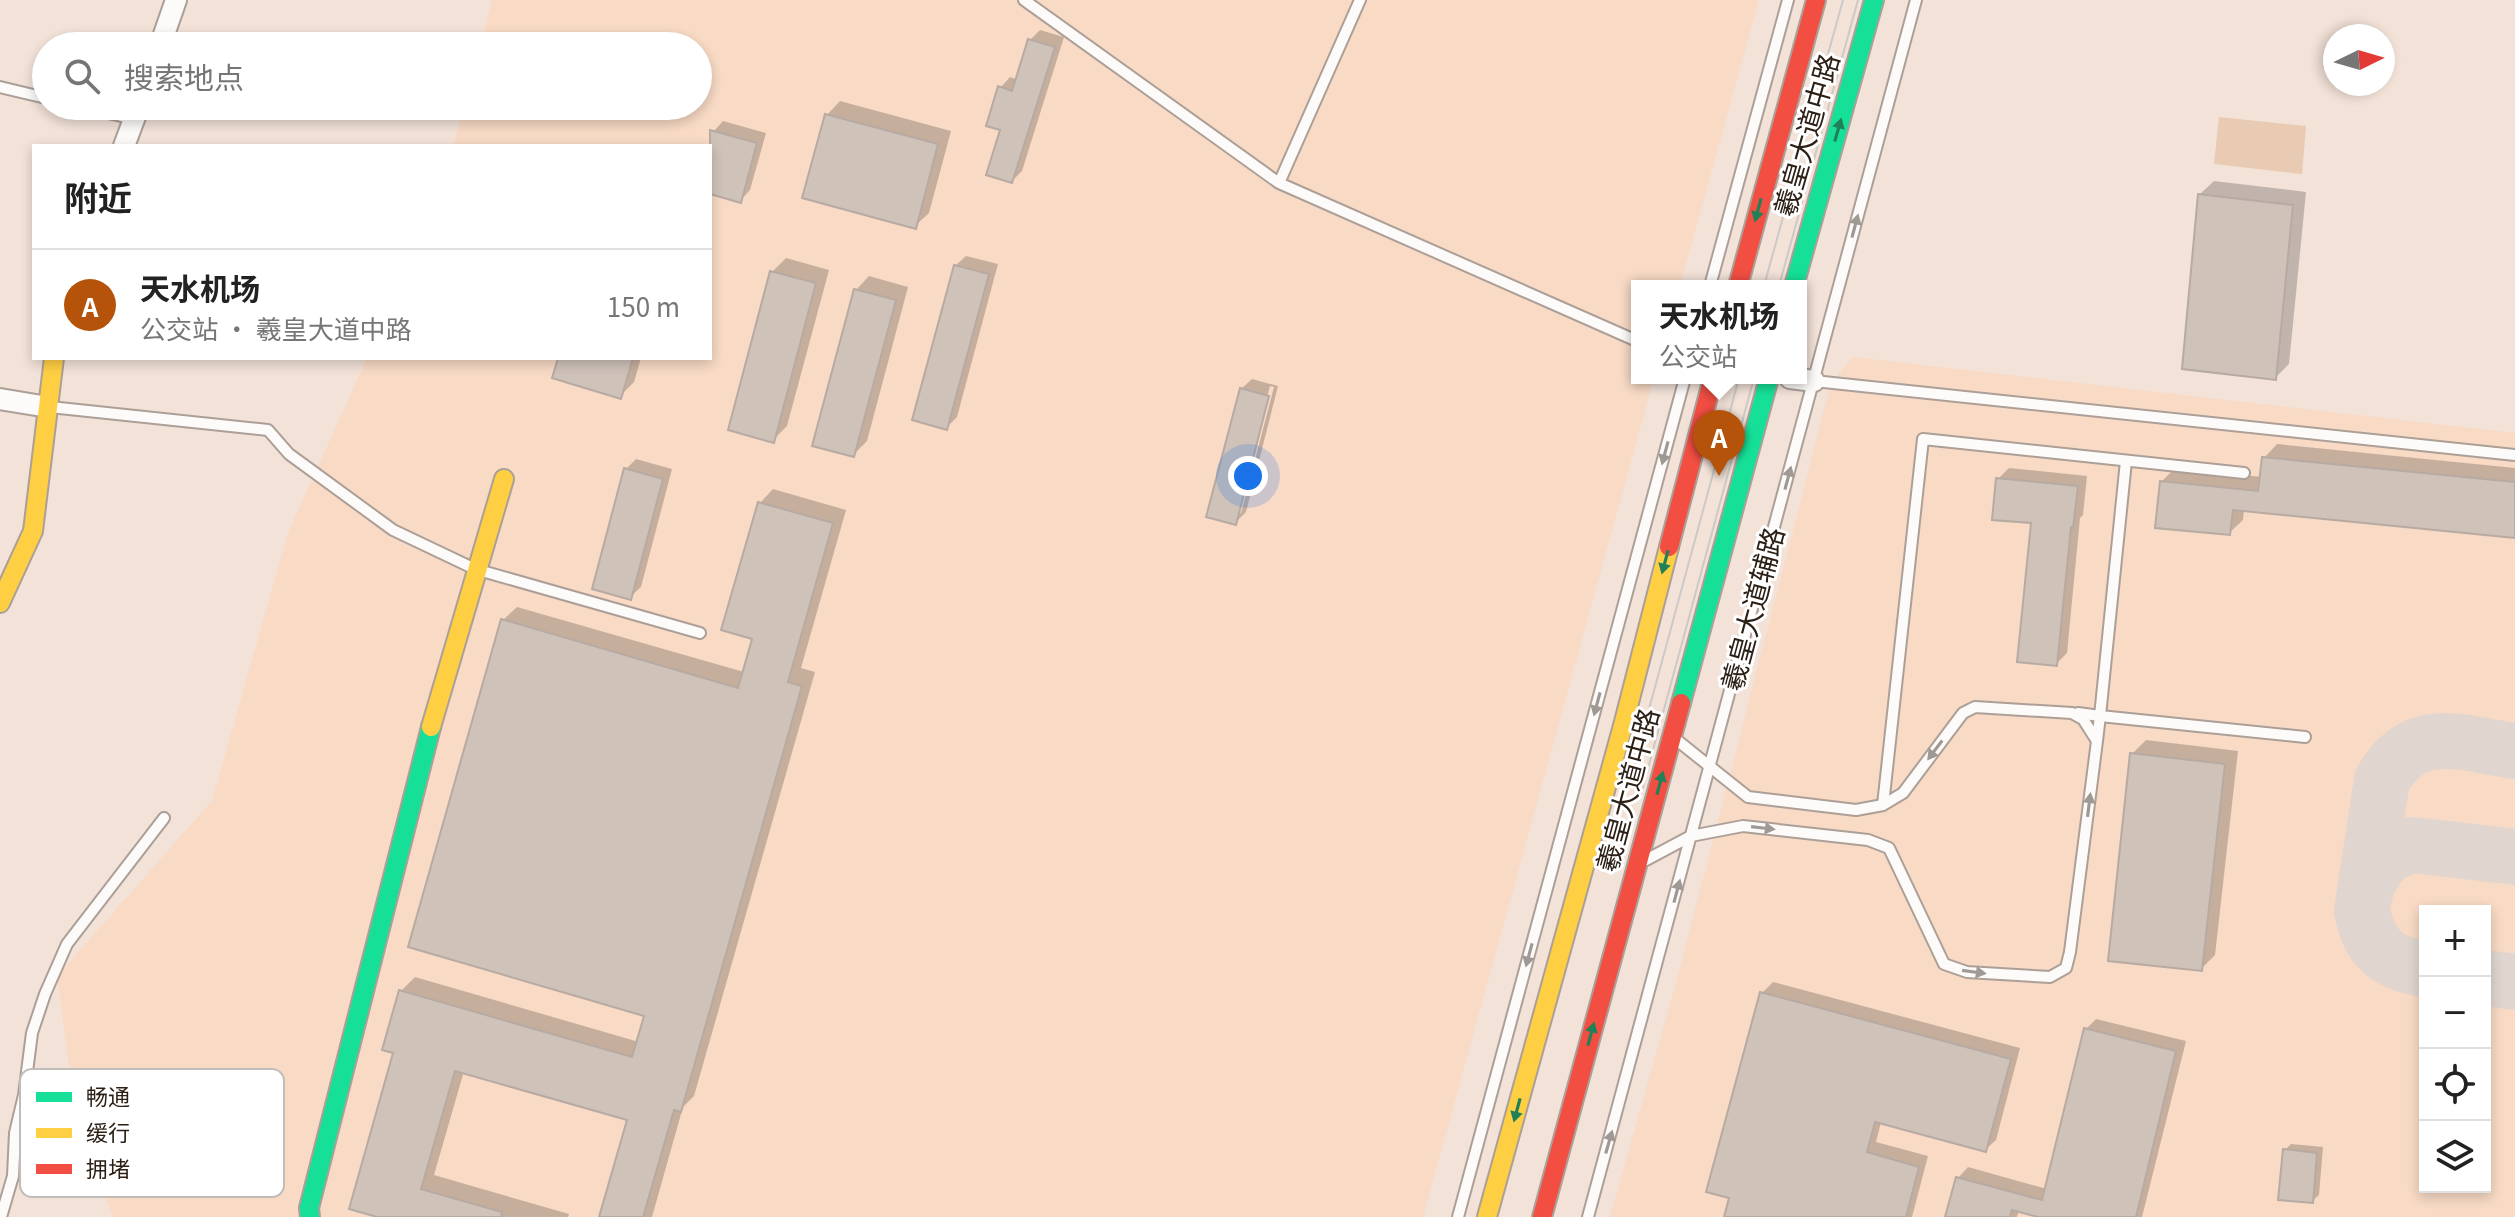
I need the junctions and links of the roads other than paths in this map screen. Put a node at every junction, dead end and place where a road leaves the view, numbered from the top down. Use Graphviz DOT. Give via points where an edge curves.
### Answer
graph roads {
  1 [pos="176,0"];
  2 [pos="1024,0"];
  3 [pos="1360,0"];
  4 [pos="1788,0"];
  5 [pos="1816,0"];
  6 [pos="1874,0"];
  7 [pos="1916,0"];
  8 [pos="165,32"];
  9 [pos="0,87"];
  10 [pos="32,95"];
  11 [pos="133,120"];
  12 [pos="125,144"];
  13 [pos="1279,183"];
  14 [pos="1712,280"];
  15 [pos="1740,280"];
  16 [pos="1796,280"];
  17 [pos="1631,338"];
  18 [pos="54,360"];
  19 [pos="1807,380"];
  20 [pos="1814,381"];
  21 [pos="1683,384"];
  22 [pos="1711,384"];
  23 [pos="1767,384"];
  24 [pos="0,399"];
  25 [pos="48,407"];
  26 [pos="2515,455"];
  27 [pos="2126,461"];
  28 [pos="2244,473"];
  29 [pos="504,479"];
  30 [pos="475,569"];
  31 [pos="0,603"];
  32 [pos="700,633"];
  33 [pos="2072,713"];
  34 [pos="2100,716"];
  35 [pos="1672,736"];
  36 [pos="2305,737"];
  37 [pos="2097,741"];
  38 [pos="1710,769"];
  39 [pos="1883,805"];
  40 [pos="164,818"];
  41 [pos="1691,836"];
  42 [pos="1637,865"];
  43 [pos="27,1069"];
  44 [pos="20,1112"];
  45 [pos="1,1217"];
  46 [pos="310,1217"];
  47 [pos="1458,1217"];
  48 [pos="1487,1217"];
  49 [pos="1542,1217"];
  50 [pos="1588,1217"];
  1 -- 8 [label="street"];
  2 -- 13 [label="lane"];
  3 -- 13 [label="lane"];
  4 -- 14 [label="lane"];
  5 -- 15 [label="main road, 羲皇大道中路, one-way"];
  16 -- 6 [label="main road, 羲皇大道中路, one-way"];
  20 -- 7 [label="lane, 羲皇大道辅路, one-way"];
  9 -- 10 [label="lane"];
  11 -- 12 [label="street"];
  13 -- 17 [label="lane"];
  18 -- 25 [label="main road"];
  19 -- 20 [label="street"];
  20 -- 26 [label="lane"];
  38 -- 20 [label="lane, 羲皇大道辅路, one-way"];
  21 -- 47 [label="lane, one-way"];
  22 -- 48 [label="main road, 羲皇大道中路, one-way"];
  23 -- 35 [label="main road, 羲皇大道中路"];
  24 -- 25 [label="street"];
  25 -- 30 [label="lane" via="268,430 289,454 393,530"];
  25 -- 31 [label="main road" via="33,531"];
  27 -- 28 [label="lane"];
  27 -- 34 [label="lane"];
  27 -- 39 [label="lane" via="1923,439"];
  29 -- 30 [label="main road"];
  30 -- 32 [label="lane"];
  30 -- 46 [label="main road" via="376,935"];
  33 -- 34 [label="lane"];
  33 -- 37 [label="lane" via="2083,719"];
  33 -- 39 [label="lane, one-way" via="1975,707 1963,713 1903,793"];
  34 -- 36 [label="lane"];
  34 -- 37 [label="lane"];
  35 -- 38 [label="lane"];
  42 -- 35 [label="main road, 羲皇大道中路, one-way"];
  41 -- 37 [label="lane, one-way" via="1743,826 1868,840 1889,848 1944,964 1967,972 2050,977 2066,968 2070,952"];
  38 -- 39 [label="lane" via="1748,797 1856,810"];
  38 -- 41 [label="lane, 羲皇大道辅路"];
  40 -- 43 [label="lane" via="67,944 32,1033"];
  41 -- 42 [label="lane"];
  50 -- 41 [label="lane, 羲皇大道辅路, one-way"];
  49 -- 42 [label="main road, 羲皇大道中路, one-way"];
  44 -- 45 [label="lane" via="13,1176"];
}
